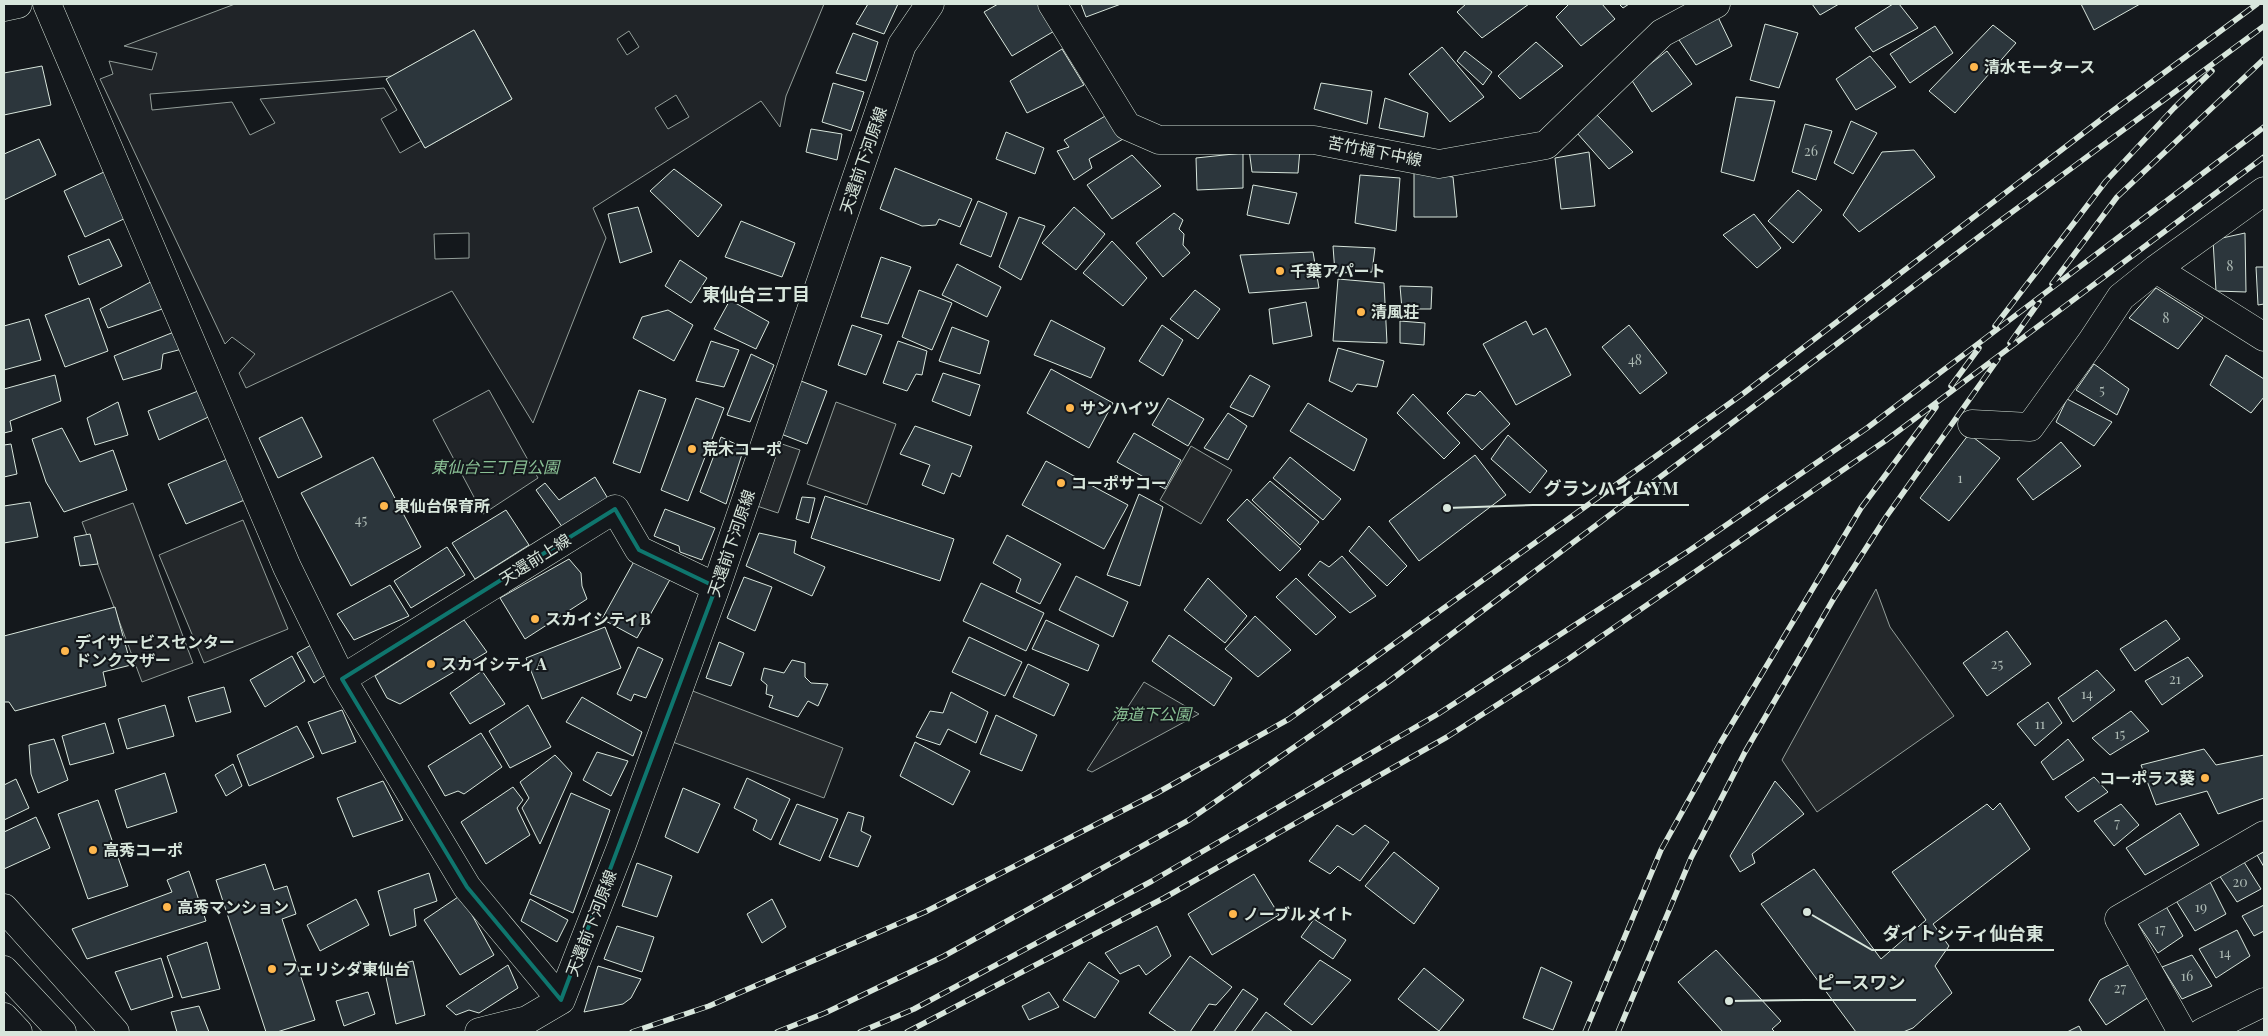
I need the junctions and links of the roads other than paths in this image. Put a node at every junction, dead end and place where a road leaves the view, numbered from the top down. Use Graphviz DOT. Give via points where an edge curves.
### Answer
graph roads {
  1 [pos="18,4"];
  2 [pos="47,4"];
  3 [pos="930,4"];
  4 [pos="1052,4"];
  5 [pos="1716,4"];
  6 [pos="4,7"];
  7 [pos="2264,191"];
  8 [pos="2156,269"];
  9 [pos="2264,337"];
  10 [pos="1972,424"];
  11 [pos="716,587"];
  12 [pos="342,679"];
  13 [pos="2264,834"];
  14 [pos="4,908"];
  15 [pos="4,970"];
  16 [pos="561,1000"];
  17 [pos="2264,1002"];
  18 [pos="4,1017"];
  19 [pos="18,1032"];
  20 [pos="62,1032"];
  21 [pos="115,1032"];
  22 [pos="479,1032"];
  23 [pos="2182,1032"];
  24 [pos="2203,1032"];
  1 -- 6 [label="street"];
  2 -- 12 [label="street" via="287,567"];
  3 -- 11 [label="street, 天還前下河原線" via="902,44"];
  4 -- 5 [label="street, 苦竹樋下中線" via="1127,126 1159,140 1314,140 1439,164 1546,145 1662,33"];
  7 -- 8 [label="street"];
  8 -- 9 [label="street"];
  8 -- 10 [label="street" via="2121,296 2030,427"];
  11 -- 12 [label="street, 天還前上線" via="639,550 615,509"];
  11 -- 16 [label="street, 天還前下河原線"];
  12 -- 16 [label="street" via="467,887"];
  13 -- 23 [label="street" via="2119,918"];
  14 -- 21 [label="street"];
  15 -- 20 [label="street"];
  16 -- 22 [label="street" via="527,1020"];
  17 -- 24 [label="street"];
  18 -- 19 [label="street"];
}
